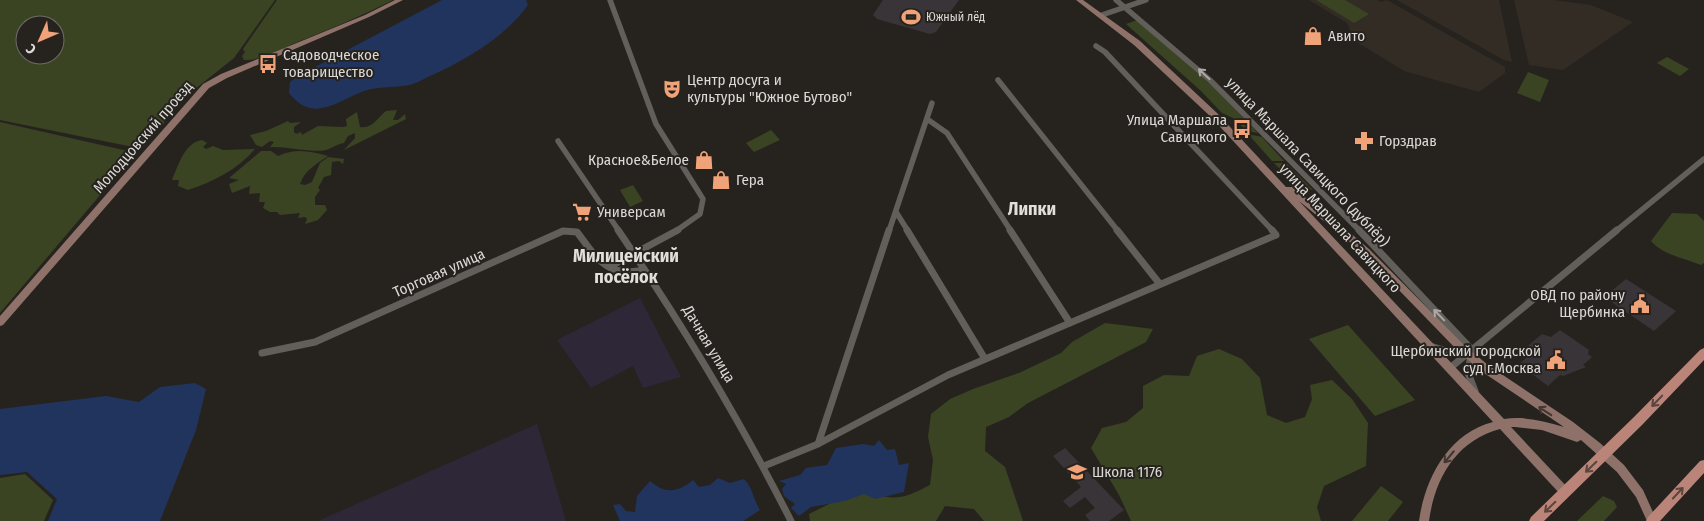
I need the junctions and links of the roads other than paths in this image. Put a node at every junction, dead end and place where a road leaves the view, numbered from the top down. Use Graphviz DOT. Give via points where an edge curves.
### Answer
graph roads {
  1 [pos="400,0"];
  2 [pos="610,0"];
  3 [pos="1079,0"];
  4 [pos="1116,0"];
  5 [pos="1146,0"];
  6 [pos="1125,7"];
  7 [pos="1102,16"];
  8 [pos="1096,46"];
  9 [pos="998,80"];
  10 [pos="932,103"];
  11 [pos="927,119"];
  12 [pos="558,141"];
  13 [pos="1704,159"];
  14 [pos="1265,170"];
  15 [pos="896,212"];
  16 [pos="635,255"];
  17 [pos="1377,262"];
  18 [pos="612,266"];
  19 [pos="644,270"];
  20 [pos="1159,283"];
  21 [pos="0,322"];
  22 [pos="1070,323"];
  23 [pos="1429,346"];
  24 [pos="1473,351"];
  25 [pos="262,353"];
  26 [pos="1704,353"];
  27 [pos="985,358"];
  28 [pos="1450,368"];
  29 [pos="1478,398"];
  30 [pos="818,444"];
  31 [pos="1599,449"];
  32 [pos="1704,464"];
  33 [pos="764,466"];
  34 [pos="1565,492"];
  35 [pos="790,517"];
  36 [pos="1424,521"];
  37 [pos="1535,521"];
  38 [pos="1652,521"];
  1 -- 21 [label="street, Молодцовский проезд" via="206,86"];
  2 -- 16 [label="street" via="656,124 704,204 697,217"];
  3 -- 7 [label="street, улица Маршала Савицкого"];
  4 -- 6 [label="street, улица Маршала Савицкого (дублёр)"];
  5 -- 6 [label="street"];
  6 -- 7 [label="street"];
  24 -- 6 [label="street, улица Маршала Савицкого (дублёр), one-way" via="1210,80"];
  7 -- 14 [label="street, улица Маршала Савицкого" via="1166,68"];
  8 -- 20 [label="street" via="1276,235"];
  9 -- 20 [label="street"];
  10 -- 11 [label="street"];
  11 -- 15 [label="street"];
  11 -- 22 [label="street" via="947,133"];
  12 -- 16 [label="street, Дачная улица"];
  13 -- 24 [label="street"];
  14 -- 17 [label="street"];
  14 -- 23 [label="street, улица Маршала Савицкого"];
  15 -- 27 [label="street"];
  15 -- 30 [label="street"];
  16 -- 18 [label="street"];
  16 -- 19 [label="street, Дачная улица"];
  31 -- 17 [label="street, one-way" via="1483,367"];
  18 -- 19 [label="street, Торговая улица" via="622,272"];
  18 -- 25 [label="street, Торговая улица" via="598,262 578,232 563,231 315,342"];
  19 -- 33 [label="street, Дачная улица" via="682,325"];
  20 -- 22 [label="street"];
  22 -- 27 [label="street"];
  23 -- 24 [label="street" via="1447,351"];
  23 -- 28 [label="street, улица Маршала Савицкого"];
  24 -- 28 [label="street"];
  24 -- 29 [label="street" via="1466,372"];
  26 -- 34 [label="main road, one-way"];
  27 -- 30 [label="street"];
  28 -- 29 [label="street, улица Маршала Савицкого"];
  29 -- 34 [label="street, улица Маршала Савицкого"];
  30 -- 33 [label="street"];
  31 -- 36 [label="street, one-way" via="1565,432 1542,426 1506,423 1488,429 1459,446 1438,472 1431,484"];
  31 -- 38 [label="street" via="1635,485"];
  38 -- 32 [label="main road, one-way"];
  33 -- 35 [label="street, Дачная улица"];
  34 -- 37 [label="main road, one-way"];
}
